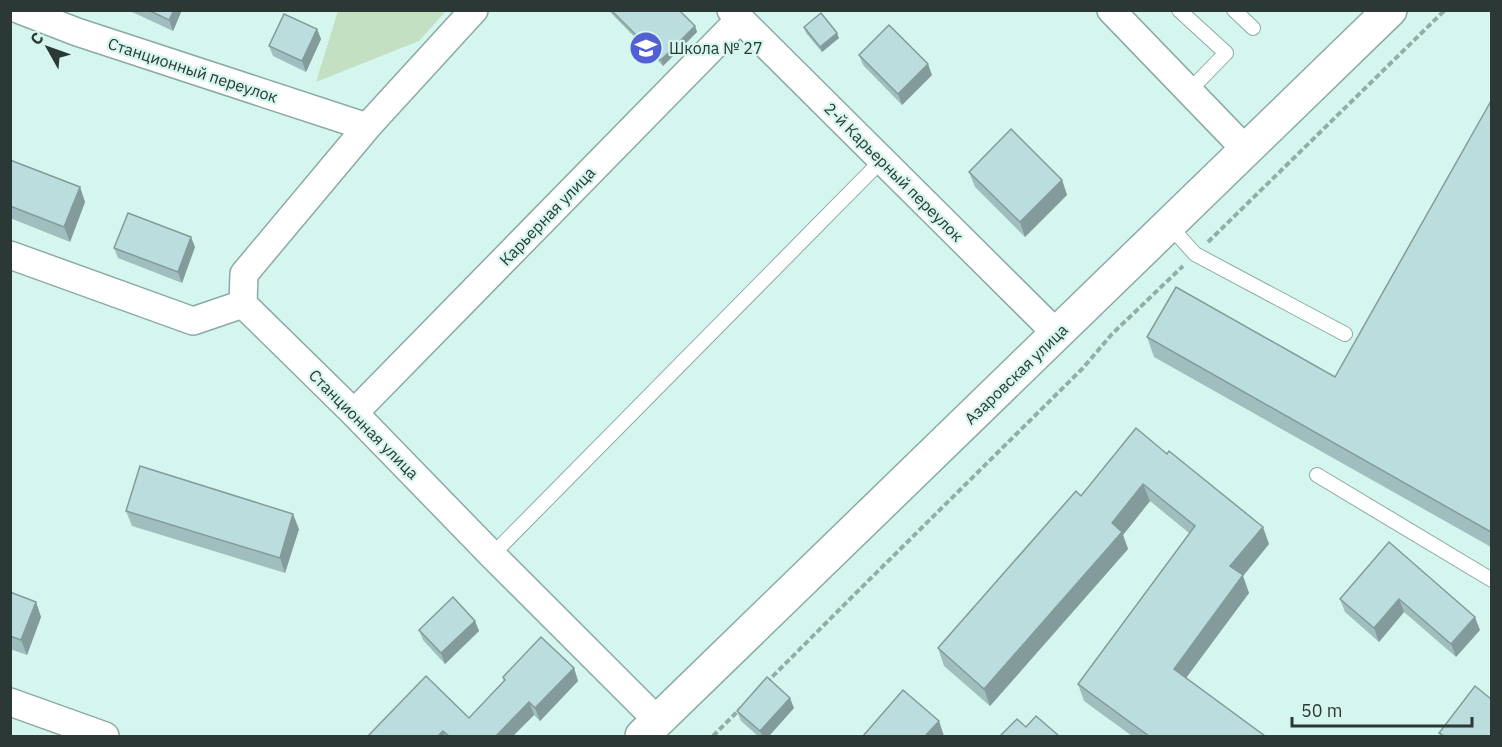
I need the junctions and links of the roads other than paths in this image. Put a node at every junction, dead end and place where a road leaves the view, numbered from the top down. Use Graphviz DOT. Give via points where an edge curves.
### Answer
graph roads {
  1 [pos="20,10"];
  2 [pos="474,10"];
  3 [pos="1111,10"];
  4 [pos="1179,10"];
  5 [pos="1234,10"];
  6 [pos="1383,13"];
  7 [pos="736,15"];
  8 [pos="1253,28"];
  9 [pos="1189,91"];
  10 [pos="367,127"];
  11 [pos="1246,150"];
  12 [pos="882,160"];
  13 [pos="1169,225"];
  14 [pos="10,255"];
  15 [pos="243,304"];
  16 [pos="1057,334"];
  17 [pos="1345,334"];
  18 [pos="354,413"];
  19 [pos="1317,475"];
  20 [pos="492,555"];
  21 [pos="1491,580"];
  22 [pos="10,702"];
  23 [pos="650,729"];
  24 [pos="105,736"];
  1 -- 10 [label="street, Станционный переулок"];
  2 -- 10 [label="street"];
  3 -- 9 [label="street"];
  4 -- 9 [label="lane" via="1226,53"];
  5 -- 8 [label="lane"];
  6 -- 11 [label="street, Азаровская улица"];
  7 -- 12 [label="street, 2-й Карьерный переулок"];
  7 -- 18 [label="street, Карьерная улица"];
  9 -- 11 [label="street"];
  10 -- 15 [label="street" via="244,274"];
  11 -- 13 [label="street, Азаровская улица"];
  12 -- 16 [label="street, 2-й Карьерный переулок"];
  12 -- 20 [label="lane"];
  13 -- 16 [label="street, Азаровская улица"];
  13 -- 17 [label="lane" via="1195,254"];
  14 -- 15 [label="street" via="193,321"];
  15 -- 18 [label="street, Станционная улица"];
  16 -- 23 [label="street, Азаровская улица"];
  18 -- 20 [label="street, Станционная улица"];
  19 -- 21 [label="lane"];
  20 -- 23 [label="street, Станционная улица"];
  22 -- 24 [label="street"];
}
